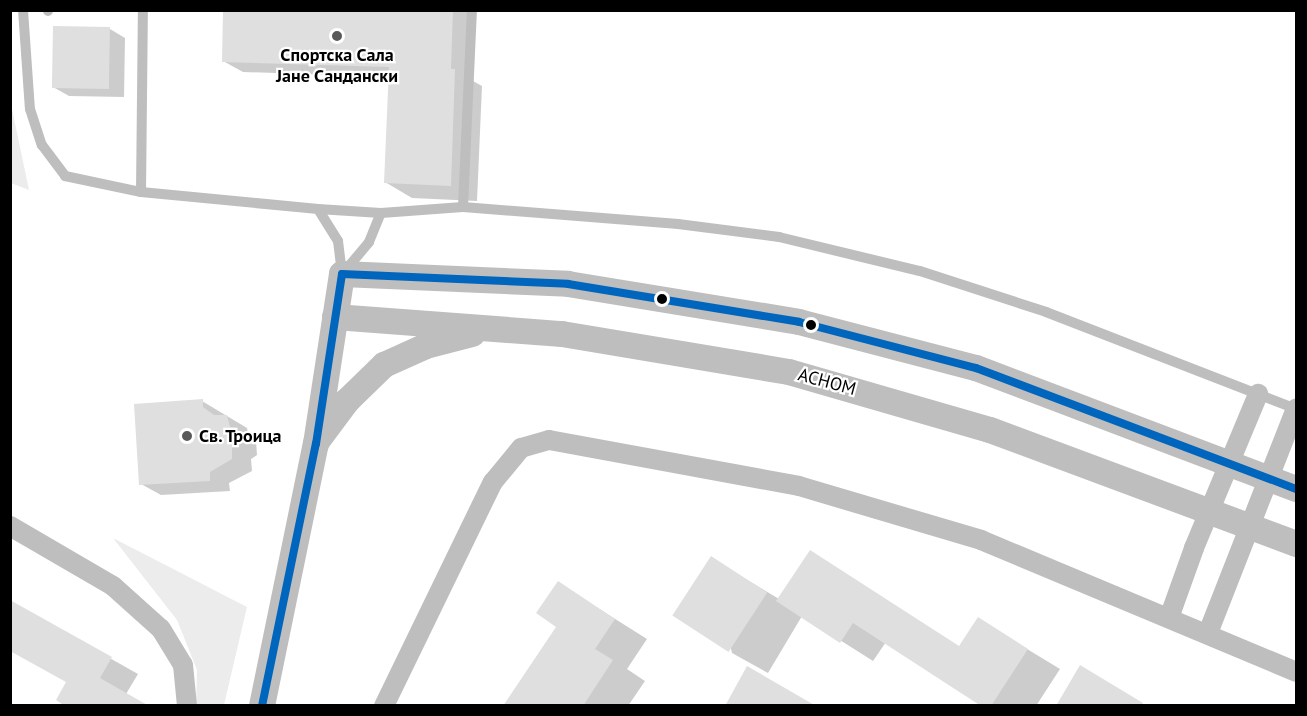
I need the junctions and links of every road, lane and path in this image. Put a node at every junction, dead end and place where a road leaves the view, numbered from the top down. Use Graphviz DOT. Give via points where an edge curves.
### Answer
graph roads {
  1 [pos="23,10"];
  2 [pos="143,10"];
  3 [pos="472,10"];
  4 [pos="141,192"];
  5 [pos="463,207"];
  6 [pos="318,210"];
  7 [pos="381,213"];
  8 [pos="342,274"];
  9 [pos="335,317"];
  10 [pos="517,329"];
  11 [pos="1258,394"];
  12 [pos="1296,409"];
  13 [pos="316,444"];
  14 [pos="1228,462"];
  15 [pos="1267,477"];
  16 [pos="1296,489"];
  17 [pos="1209,512"];
  18 [pos="10,526"];
  19 [pos="1249,526"];
  20 [pos="1296,544"];
  21 [pos="1169,618"];
  22 [pos="1208,633"];
  23 [pos="1296,672"];
  24 [pos="188,705"];
  25 [pos="262,705"];
  26 [pos="384,705"];
  1 -- 4 [label="lane" via="30,109 42,145 65,176"];
  2 -- 4 [label="lane"];
  3 -- 5 [label="lane"];
  4 -- 6 [label="lane"];
  5 -- 7 [label="lane"];
  5 -- 11 [label="lane" via="678,224 779,237 858,255 1046,312"];
  6 -- 7 [label="lane"];
  6 -- 8 [label="lane" via="338,241"];
  7 -- 8 [label="lane" via="369,242"];
  8 -- 9 [label="street"];
  8 -- 14 [label="street" via="568,284 799,322 976,368"];
  9 -- 10 [label="street, АСНОМ"];
  9 -- 13 [label="street"];
  10 -- 13 [label="street" via="449,338 384,365 347,401"];
  10 -- 17 [label="street, АСНОМ" via="714,357 850,388 1010,437"];
  11 -- 12 [label="lane"];
  11 -- 14 [label="street"];
  12 -- 15 [label="street"];
  13 -- 25 [label="street"];
  14 -- 15 [label="street"];
  14 -- 17 [label="street"];
  15 -- 16 [label="street"];
  15 -- 19 [label="street"];
  17 -- 19 [label="street, АСНОМ"];
  17 -- 21 [label="street"];
  18 -- 24 [label="street" via="113,586 161,629 183,665"];
  19 -- 20 [label="street, АСНОМ"];
  19 -- 22 [label="street"];
  21 -- 22 [label="street"];
  21 -- 26 [label="street" via="981,540 799,486 541,441 521,448 493,482"];
  22 -- 23 [label="street"];
}
